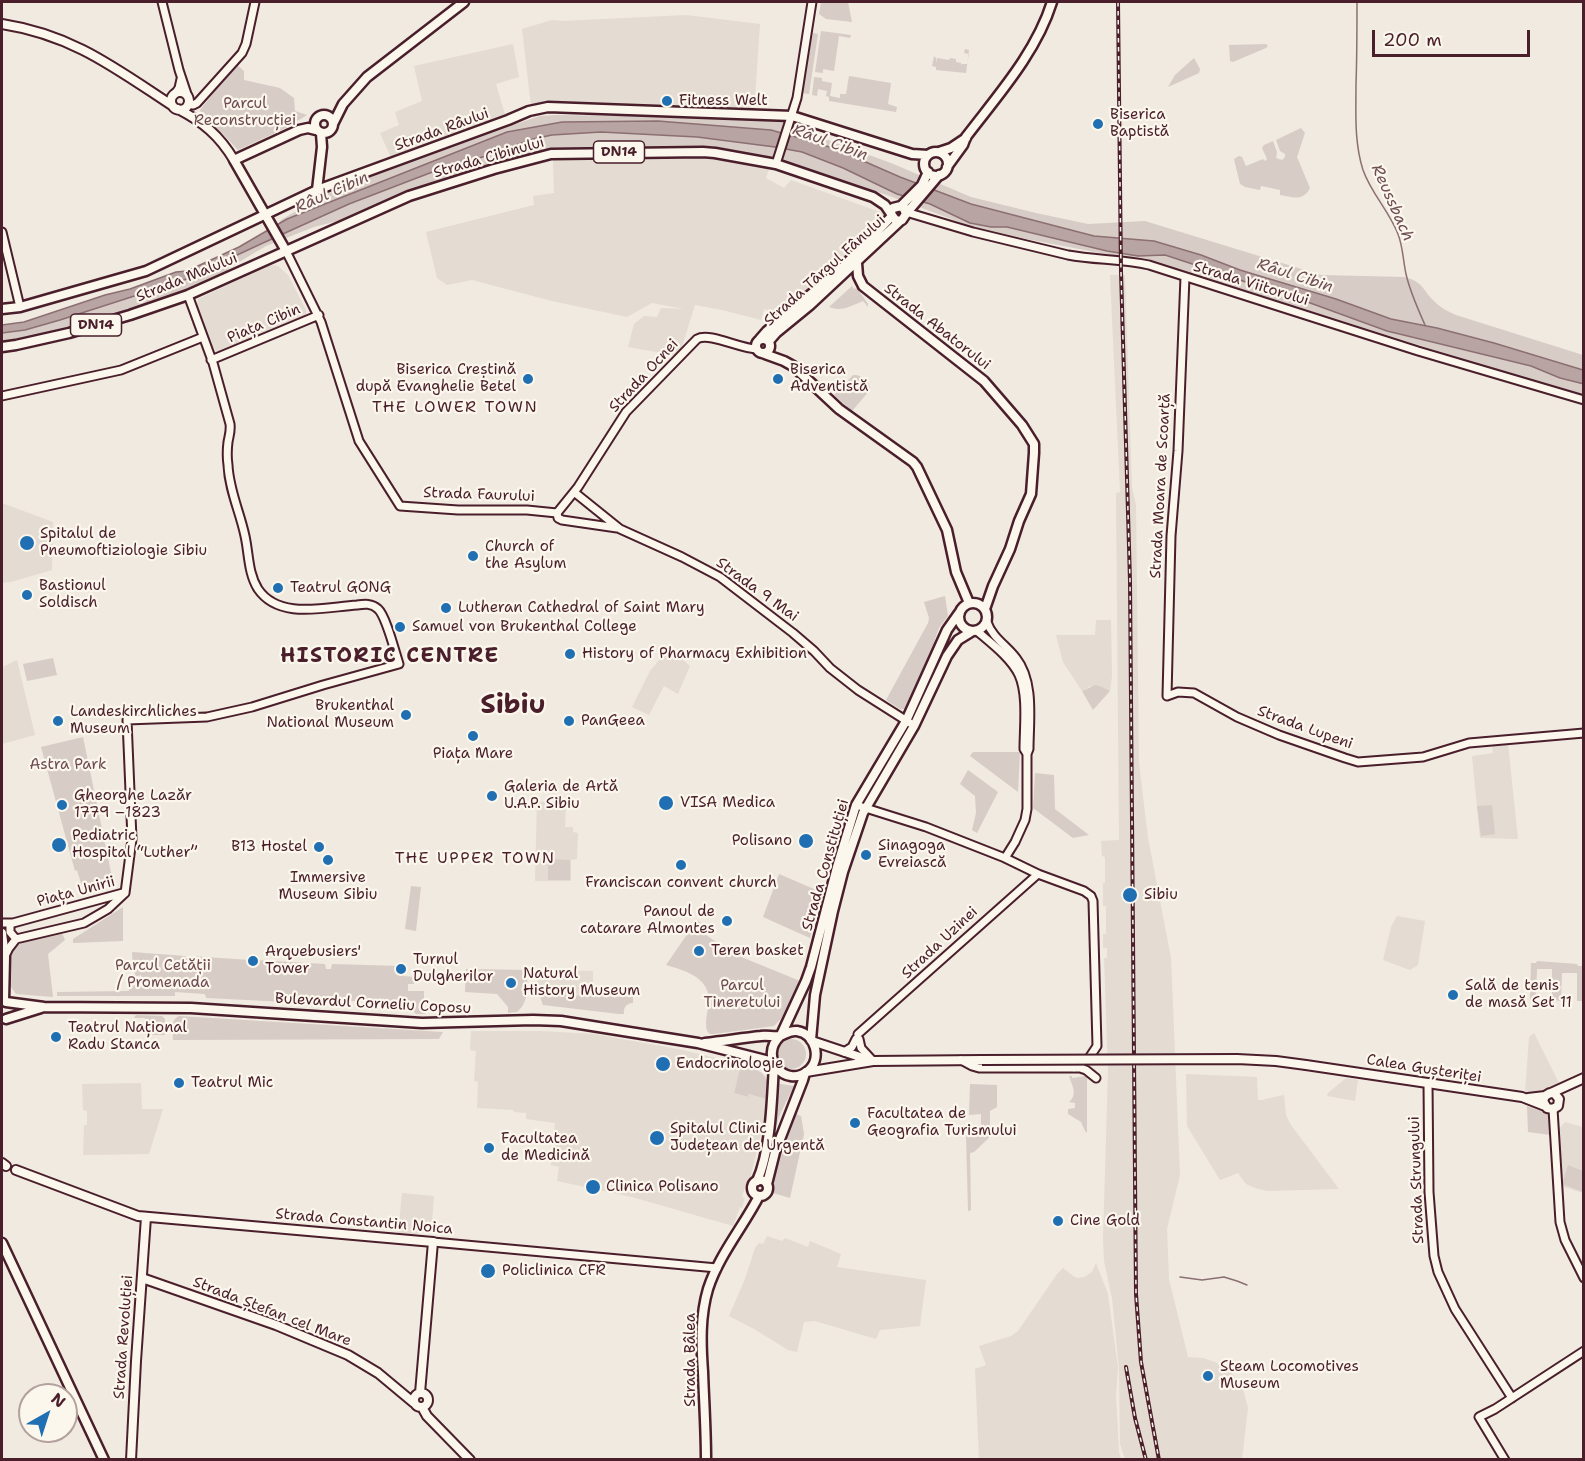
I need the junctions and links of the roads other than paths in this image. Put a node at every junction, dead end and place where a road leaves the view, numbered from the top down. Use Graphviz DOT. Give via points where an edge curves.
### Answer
graph roads {
  1 [pos="162,2"];
  2 [pos="255,2"];
  3 [pos="464,2"];
  4 [pos="812,2"];
  5 [pos="1052,2"];
  6 [pos="2,24"];
  7 [pos="180,74"];
  8 [pos="154,92"];
  9 [pos="174,95"];
  10 [pos="188,101"];
  11 [pos="343,104"];
  12 [pos="175,107"];
  13 [pos="326,115"];
  14 [pos="791,118"];
  15 [pos="198,120"];
  16 [pos="332,126"];
  17 [pos="319,131"];
  18 [pos="966,138"];
  19 [pos="322,147"];
  20 [pos="939,152"];
  21 [pos="912,154"];
  22 [pos="928,155"];
  23 [pos="234,160"];
  24 [pos="778,160"];
  25 [pos="947,167"];
  26 [pos="931,174"];
  27 [pos="317,189"];
  28 [pos="905,208"];
  29 [pos="891,214"];
  30 [pos="267,217"];
  31 [pos="900,221"];
  32 [pos="2,232"];
  33 [pos="285,249"];
  34 [pos="276,255"];
  35 [pos="856,263"];
  36 [pos="1185,277"];
  37 [pos="188,295"];
  38 [pos="20,307"];
  39 [pos="2,309"];
  40 [pos="319,315"];
  41 [pos="203,337"];
  42 [pos="765,340"];
  43 [pos="2,347"];
  44 [pos="759,351"];
  45 [pos="211,360"];
  46 [pos="2,396"];
  47 [pos="1584,400"];
  48 [pos="574,492"];
  49 [pos="557,513"];
  50 [pos="620,529"];
  51 [pos="969,603"];
  52 [pos="985,609"];
  53 [pos="959,613"];
  54 [pos="987,622"];
  55 [pos="974,631"];
  56 [pos="1167,696"];
  57 [pos="906,721"];
  58 [pos="914,726"];
  59 [pos="1584,733"];
  60 [pos="1027,754"];
  61 [pos="856,805"];
  62 [pos="867,807"];
  63 [pos="1005,858"];
  64 [pos="840,870"];
  65 [pos="1038,874"];
  66 [pos="125,893"];
  67 [pos="102,899"];
  68 [pos="108,909"];
  69 [pos="2,923"];
  70 [pos="10,924"];
  71 [pos="2,933"];
  72 [pos="16,939"];
  73 [pos="5,957"];
  74 [pos="5,970"];
  75 [pos="4,1001"];
  76 [pos="34,1005"];
  77 [pos="44,1007"];
  78 [pos="3,1022"];
  79 [pos="780,1035"];
  80 [pos="859,1036"];
  81 [pos="812,1040"];
  82 [pos="698,1043"];
  83 [pos="844,1052"];
  84 [pos="961,1060"];
  85 [pos="873,1061"];
  86 [pos="773,1063"];
  87 [pos="1318,1066"];
  88 [pos="1074,1068"];
  89 [pos="805,1072"];
  90 [pos="1096,1078"];
  91 [pos="1584,1078"];
  92 [pos="1428,1083"];
  93 [pos="1552,1096"];
  94 [pos="1526,1098"];
  95 [pos="1549,1108"];
  96 [pos="15,1170"];
  97 [pos="757,1181"];
  98 [pos="766,1184"];
  99 [pos="757,1195"];
  100 [pos="150,1217"];
  101 [pos="434,1242"];
  102 [pos="2,1243"];
  103 [pos="717,1268"];
  104 [pos="142,1278"];
  105 [pos="1584,1278"];
  106 [pos="1584,1351"];
  107 [pos="420,1393"];
  108 [pos="1512,1398"];
  109 [pos="418,1405"];
  110 [pos="104,1460"];
  111 [pos="131,1460"];
  112 [pos="470,1460"];
  113 [pos="706,1460"];
  114 [pos="1505,1460"];
  1 -- 7 [label="street"];
  2 -- 10 [label="street" via="242,53 195,104"];
  3 -- 11 [label="main road" via="378,67"];
  4 -- 14 [label="street" via="801,82"];
  5 -- 18 [label="main road, DN14" via="1029,52"];
  6 -- 8 [label="main road" via="64,41"];
  7 -- 9 [label="street" via="180,85"];
  7 -- 10 [label="street"];
  8 -- 9 [label="main road"];
  8 -- 12 [label="main road"];
  9 -- 10 [label="main road" via="185,93"];
  9 -- 12 [label="main road" via="171,102"];
  10 -- 12 [label="main road" via="183,109"];
  10 -- 15 [label="main road"];
  11 -- 13 [label="main road"];
  11 -- 16 [label="main road"];
  12 -- 15 [label="main road"];
  13 -- 16 [label="main road"];
  13 -- 17 [label="main road" via="316,118 314,123"];
  14 -- 21 [label="main road, Strada Râului / DN14"];
  14 -- 24 [label="street"];
  14 -- 27 [label="main road, Strada Râului / DN14" via="548,107"];
  15 -- 23 [label="main road" via="219,138"];
  16 -- 17 [label="main road" via="327,133"];
  16 -- 19 [label="main road"];
  17 -- 19 [label="main road"];
  17 -- 23 [label="main road" via="299,130"];
  18 -- 20 [label="main road, DN14"];
  18 -- 25 [label="main road, DN14"];
  19 -- 27 [label="main road"];
  20 -- 22 [label="main road, DN14"];
  20 -- 25 [label="main road" via="947,160"];
  21 -- 22 [label="main road, Strada Râului / DN14"];
  21 -- 26 [label="main road, Strada Râului / DN14"];
  22 -- 26 [label="main road, DN14" via="925,160"];
  23 -- 30 [label="main road, Piața Cibin"];
  24 -- 29 [label="main road, Strada Cibinului / DN14" via="867,194"];
  24 -- 33 [label="main road, Strada Cibinului / DN14" via="704,152 551,154 409,196"];
  25 -- 26 [label="main road, DN14" via="943,173"];
  26 -- 28 [label="main road, DN14"];
  27 -- 30 [label="main road, Strada Râului / DN14"];
  28 -- 29 [label="main road, DN14" via="896,207"];
  28 -- 31 [label="main road, DN14" via="904,219"];
  28 -- 36 [label="street, Strada Viitorului" via="973,232 1068,255 1149,265"];
  29 -- 31 [label="main road, DN14"];
  29 -- 42 [label="main road, Strada Târgul Fânului" via="841,269 764,334"];
  30 -- 33 [label="main road, Piața Cibin"];
  30 -- 38 [label="main road, Strada Râului / DN14" via="146,272"];
  31 -- 35 [label="main road, Strada Târgul Fânului"];
  32 -- 38 [label="street"];
  33 -- 34 [label="main road, Strada Cibinului / DN14"];
  33 -- 40 [label="street, Piața Cibin"];
  34 -- 37 [label="main road, Strada Malului / DN14"];
  35 -- 42 [label="main road, Strada Târgul Fânului"];
  35 -- 52 [label="main road, Strada Abatorului" via="863,286 984,381 1034,444 1030,498"];
  36 -- 47 [label="street, Strada Viitorului"];
  36 -- 56 [label="street, Strada Moara de Scoarță"];
  37 -- 41 [label="street"];
  37 -- 43 [label="main road, Strada Malului / DN14" via="69,333"];
  38 -- 39 [label="main road, Strada Râului / DN14"];
  40 -- 45 [label="street, Piața Cibin"];
  40 -- 49 [label="street, Strada Faurului" via="358,441 400,506"];
  41 -- 45 [label="street"];
  41 -- 46 [label="street" via="113,373"];
  42 -- 44 [label="main road" via="756,345"];
  42 -- 44 [label="main road" via="770,349"];
  44 -- 48 [label="street, Strada Ocnei" via="703,336 697,339 626,412"];
  44 -- 51 [label="main road" via="794,366 839,409 915,464 947,530 956,572"];
  45 -- 66 [label="street" via="230,424 229,479 251,577 260,592 278,606 294,609 373,605 383,614 399,664 207,717 127,720 132,839"];
  48 -- 49 [label="street, Strada Ocnei"];
  48 -- 50 [label="street, Strada 9 Mai"];
  49 -- 50 [label="street, Strada Faurului" via="561,520"];
  50 -- 57 [label="street, Strada 9 Mai" via="720,577 842,677"];
  51 -- 52 [label="main road" via="978,603"];
  51 -- 53 [label="main road"];
  52 -- 54 [label="main road"];
  53 -- 55 [label="main road" via="963,627"];
  53 -- 57 [label="main road, Strada Constituției" via="947,630"];
  54 -- 55 [label="main road"];
  54 -- 60 [label="street" via="1016,658 1027,680"];
  55 -- 58 [label="main road, Strada Constituției" via="958,640 947,656"];
  55 -- 60 [label="street" via="1006,658 1020,678"];
  56 -- 59 [label="street, Strada Lupeni" via="1194,693 1237,717 1358,762 1423,757 1469,743"];
  57 -- 58 [label="street, Strada 9 Mai"];
  57 -- 61 [label="main road, Strada Constituției"];
  58 -- 62 [label="main road, Strada Constituției"];
  60 -- 63 [label="street" via="1025,820"];
  61 -- 62 [label="street"];
  61 -- 64 [label="main road, Strada Constituției"];
  62 -- 63 [label="street"];
  62 -- 64 [label="main road, Strada Constituției"];
  63 -- 65 [label="street"];
  64 -- 79 [label="main road, Strada Constituției" via="811,967"];
  64 -- 81 [label="main road, Strada Constituției" via="815,995"];
  65 -- 80 [label="street, Strada Uzinei"];
  65 -- 88 [label="street" via="1084,891 1093,901 1097,1046 1089,1058"];
  66 -- 67 [label="street, Piața Unirii"];
  66 -- 68 [label="street, Piața Unirii"];
  67 -- 68 [label="street"];
  67 -- 70 [label="street, Piața Unirii"];
  68 -- 72 [label="street, Piața Unirii" via="77,925"];
  69 -- 70 [label="street, Piața Unirii"];
  70 -- 72 [label="street"];
  71 -- 73 [label="main road"];
  72 -- 73 [label="street"];
  73 -- 74 [label="main road"];
  74 -- 75 [label="main road"];
  74 -- 76 [label="main road, Bulevardul Corneliu Coposu" via="10,995"];
  75 -- 76 [label="main road, Bulevardul Corneliu Coposu"];
  75 -- 78 [label="main road" via="10,1011"];
  76 -- 77 [label="main road, Bulevardul Corneliu Coposu"];
  77 -- 78 [label="main road, Bulevardul Corneliu Coposu"];
  77 -- 82 [label="main road, Bulevardul Corneliu Coposu" via="191,1008 422,1023 561,1021"];
  79 -- 81 [label="main road, Bulevardul Corneliu Coposu" via="797,1031"];
  79 -- 82 [label="main road, Bulevardul Corneliu Coposu"];
  79 -- 86 [label="main road" via="772,1048"];
  80 -- 83 [label="street, Strada Uzinei"];
  80 -- 85 [label="street" via="861,1048"];
  81 -- 83 [label="main road, Bulevardul Corneliu Coposu"];
  81 -- 89 [label="main road" via="816,1058"];
  82 -- 86 [label="main road, Bulevardul Corneliu Coposu"];
  83 -- 85 [label="main road, Bulevardul Corneliu Coposu"];
  84 -- 85 [label="main road, Bulevardul Corneliu Coposu"];
  84 -- 87 [label="main road, Bulevardul Corneliu Coposu, bridge" via="1237,1059"];
  84 -- 88 [label="street, Bulevardul Corneliu Coposu" via="979,1068"];
  85 -- 89 [label="main road, Bulevardul Corneliu Coposu"];
  86 -- 89 [label="main road, Bulevardul Corneliu Coposu" via="787,1075"];
  86 -- 97 [label="main road" via="767,1145"];
  87 -- 92 [label="main road, Calea Gușteriței"];
  88 -- 90 [label="street" via="1086,1070"];
  89 -- 98 [label="main road"];
  91 -- 93 [label="main road"];
  92 -- 94 [label="main road, Calea Gușteriței"];
  92 -- 108 [label="street, Strada Strungului" via="1428,1192 1438,1272 1455,1310"];
  93 -- 94 [label="main road, Calea Gușteriței"];
  93 -- 95 [label="main road" via="1543,1101"];
  93 -- 95 [label="main road" via="1558,1106"];
  94 -- 95 [label="main road, Calea Gușteriței"];
  95 -- 105 [label="street" via="1560,1222"];
  96 -- 100 [label="main road, Strada Constantin Noica" via="131,1214"];
  97 -- 98 [label="main road"];
  97 -- 99 [label="main road" via="752,1187"];
  98 -- 99 [label="main road" via="767,1192"];
  99 -- 103 [label="main road, Strada Bâlea"];
  100 -- 101 [label="main road, Strada Constantin Noica"];
  100 -- 104 [label="main road, Strada Revoluției"];
  101 -- 103 [label="street, Strada Constantin Noica"];
  101 -- 107 [label="main road"];
  102 -- 110 [label="main road"];
  103 -- 113 [label="main road, Strada Bâlea" via="708,1290 702,1329"];
  104 -- 109 [label="main road, Strada Ștefan cel Mare" via="348,1355"];
  104 -- 111 [label="main road, Strada Revoluției"];
  106 -- 108 [label="street"];
  107 -- 109 [label="main road" via="415,1397"];
  107 -- 109 [label="main road" via="428,1399 426,1405"];
  108 -- 114 [label="street" via="1479,1417"];
  109 -- 112 [label="main road, Strada Ștefan cel Mare"];
}
